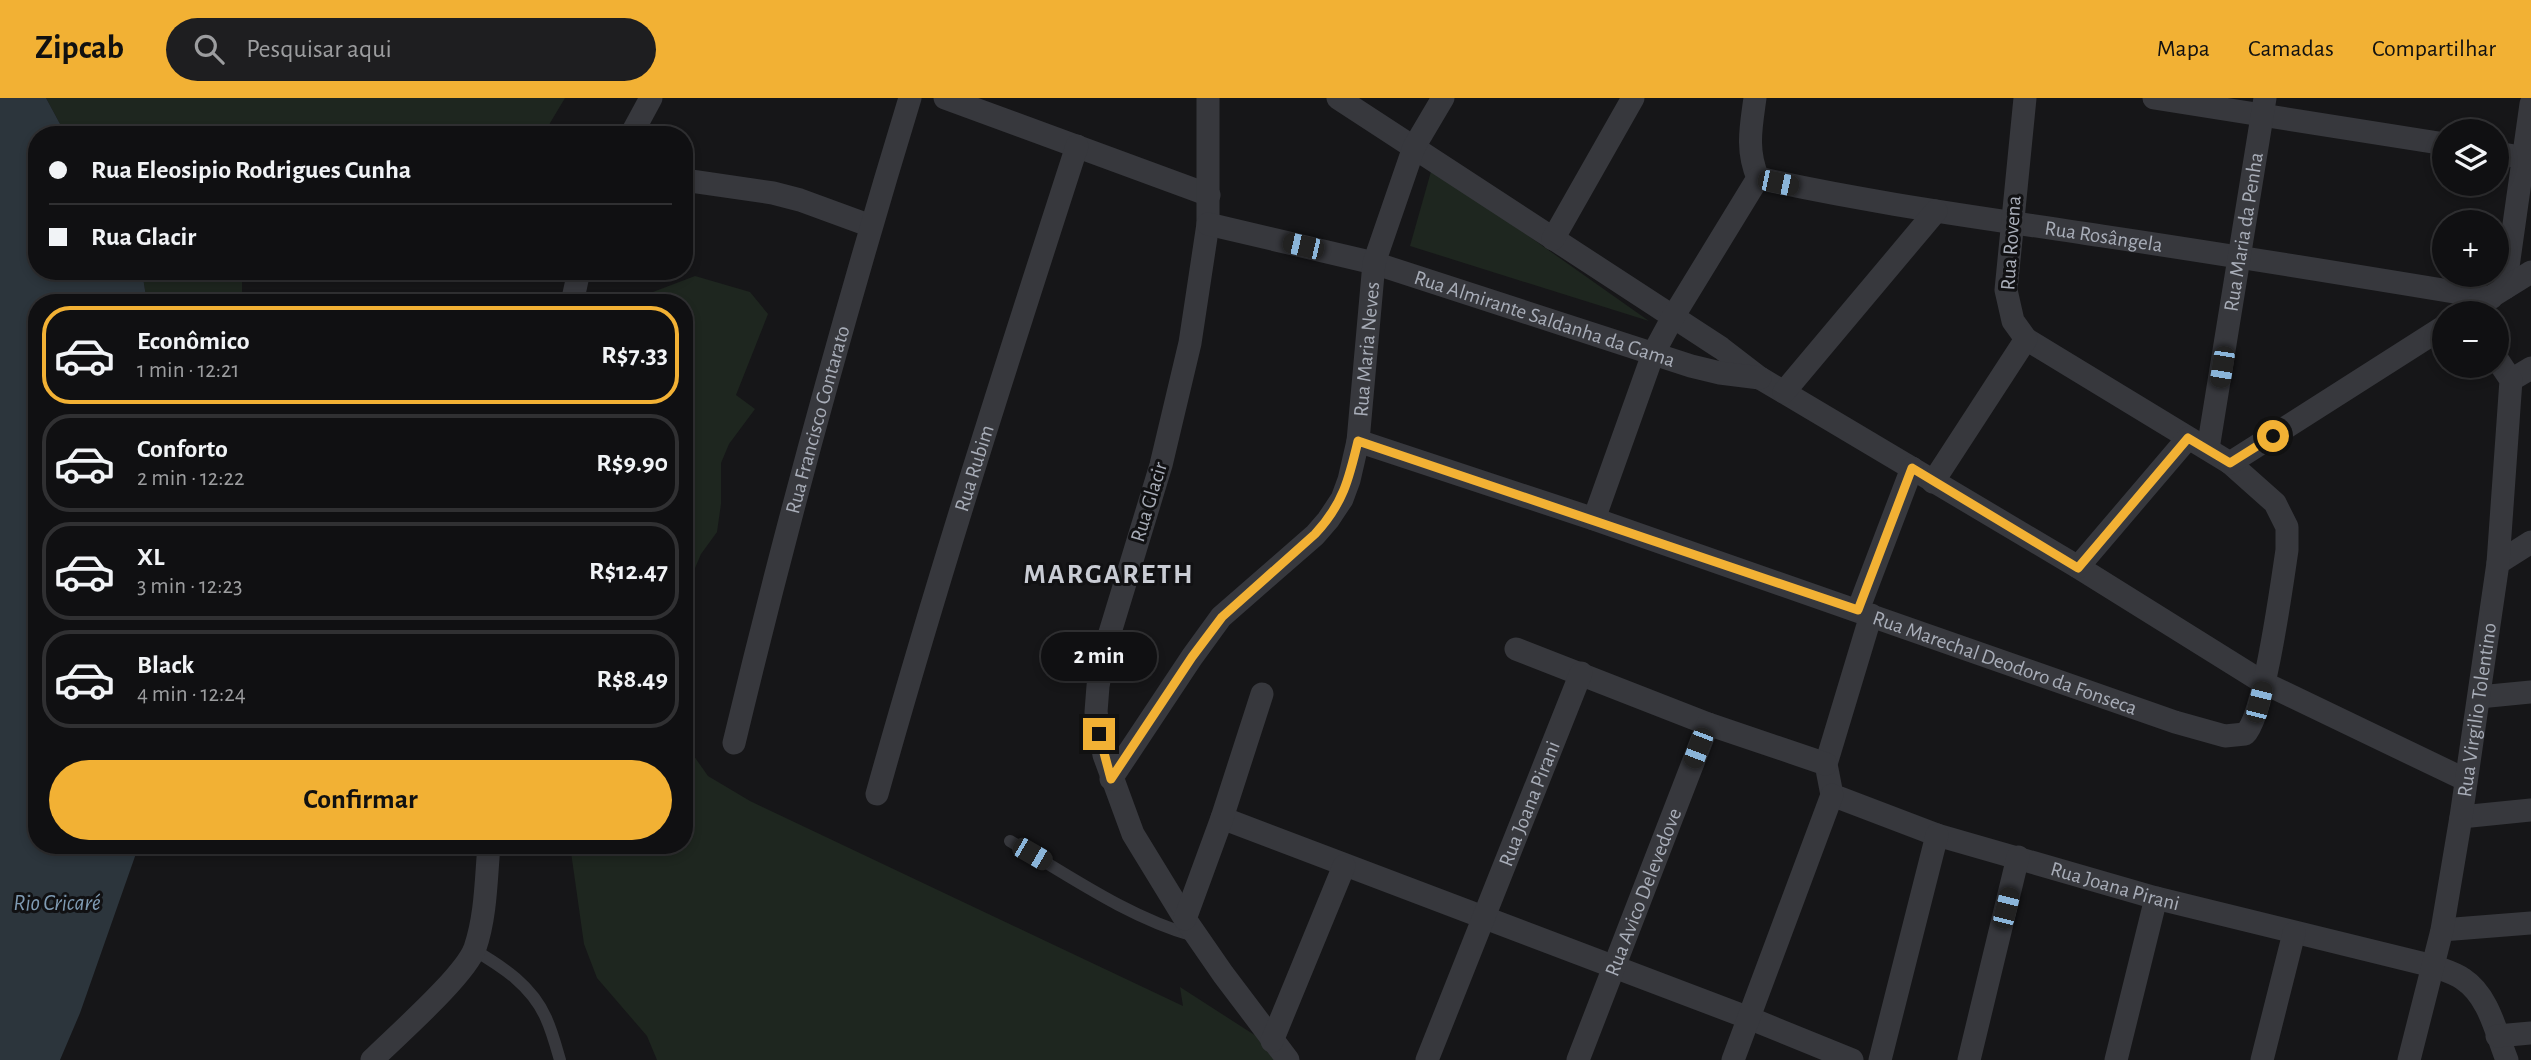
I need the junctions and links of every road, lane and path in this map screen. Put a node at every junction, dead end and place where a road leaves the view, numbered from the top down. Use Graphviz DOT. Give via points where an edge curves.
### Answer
graph roads {
  1 [pos="651,98"];
  2 [pos="909,98"];
  3 [pos="945,98"];
  4 [pos="1208,98"];
  5 [pos="1338,98"];
  6 [pos="1443,98"];
  7 [pos="1633,98"];
  8 [pos="1755,98"];
  9 [pos="2025,98"];
  10 [pos="2154,98"];
  11 [pos="2531,104"];
  12 [pos="2264,106"];
  13 [pos="636,126"];
  14 [pos="2432,141"];
  15 [pos="1077,146"];
  16 [pos="1414,147"];
  17 [pos="2509,155"];
  18 [pos="2527,158"];
  19 [pos="1758,178"];
  20 [pos="693,181"];
  21 [pos="1209,195"];
  22 [pos="1936,211"];
  23 [pos="2011,222"];
  24 [pos="1208,224"];
  25 [pos="871,226"];
  26 [pos="1553,239"];
  27 [pos="2239,257"];
  28 [pos="1374,262"];
  29 [pos="2531,272"];
  30 [pos="2498,293"];
  31 [pos="2485,301"];
  32 [pos="1673,317"];
  33 [pos="2432,334"];
  34 [pos="2026,339"];
  35 [pos="1653,354"];
  36 [pos="2531,368"];
  37 [pos="2509,377"];
  38 [pos="1760,378"];
  39 [pos="2511,380"];
  40 [pos="1784,392"];
  41 [pos="2188,438"];
  42 [pos="1358,441"];
  43 [pos="2208,449"];
  44 [pos="2230,463"];
  45 [pos="1912,468"];
  46 [pos="1934,482"];
  47 [pos="1594,519"];
  48 [pos="2531,542"];
  49 [pos="2498,563"];
  50 [pos="2078,568"];
  51 [pos="1864,612"];
  52 [pos="1516,649"];
  53 [pos="1581,673"];
  54 [pos="2264,683"];
  55 [pos="2531,692"];
  56 [pos="1262,694"];
  57 [pos="2479,696"];
  58 [pos="1707,724"];
  59 [pos="734,743"];
  60 [pos="1826,764"];
  61 [pos="1111,779"];
  62 [pos="2466,780"];
  63 [pos="877,794"];
  64 [pos="1832,795"];
  65 [pos="2531,810"];
  66 [pos="2461,817"];
  67 [pos="1222,818"];
  68 [pos="1937,835"];
  69 [pos="1010,841"];
  70 [pos="488,854"];
  71 [pos="2018,857"];
  72 [pos="1344,866"];
  73 [pos="2156,898"];
  74 [pos="1483,919"];
  75 [pos="2531,923"];
  76 [pos="1192,928"];
  77 [pos="2442,930"];
  78 [pos="2294,933"];
  79 [pos="474,950"];
  80 [pos="2433,966"];
  81 [pos="1614,967"];
  82 [pos="1749,1018"];
  83 [pos="2531,1033"];
  84 [pos="2497,1036"];
  85 [pos="1272,1041"];
  86 [pos="372,1060"];
  87 [pos="560,1060"];
  88 [pos="1288,1060"];
  89 [pos="1427,1060"];
  90 [pos="1578,1060"];
  91 [pos="1733,1060"];
  92 [pos="1852,1060"];
  93 [pos="1880,1060"];
  94 [pos="1969,1060"];
  95 [pos="2116,1060"];
  96 [pos="2262,1060"];
  97 [pos="2409,1060"];
  98 [pos="2507,1060"];
  1 -- 13 [label="street"];
  2 -- 25 [label="street, Rua Francisco Contarato"];
  3 -- 15 [label="street"];
  4 -- 21 [label="street, Rua Glacir"];
  5 -- 16 [label="street, Rua Almirante Saldanha da Gama"];
  6 -- 16 [label="street, Rua Maria Neves"];
  7 -- 26 [label="street"];
  8 -- 19 [label="street" via="1749,139"];
  9 -- 23 [label="street, Rua Rovena"];
  10 -- 12 [label="street"];
  11 -- 18 [label="street"];
  12 -- 14 [label="street"];
  12 -- 27 [label="street, Rua Maria da Penha"];
  15 -- 21 [label="street"];
  15 -- 63 [label="street, Rua Rubim" via="955,524"];
  16 -- 26 [label="street, Rua Almirante Saldanha da Gama"];
  16 -- 28 [label="street, Rua Maria Neves"];
  17 -- 18 [label="street"];
  18 -- 30 [label="street"];
  19 -- 22 [label="street, Rua Rosângela"];
  19 -- 32 [label="street"];
  20 -- 25 [label="street" via="773,193"];
  21 -- 24 [label="street, Rua Glacir"];
  22 -- 23 [label="street, Rua Rosângela"];
  22 -- 40 [label="street"];
  23 -- 27 [label="street, Rua Rosângela"];
  23 -- 34 [label="street, Rua Rovena" via="2006,290 2013,321"];
  24 -- 28 [label="street, Rua Almirante Saldanha da Gama"];
  24 -- 61 [label="street, Rua Glacir" via="1174,415 1098,686 1099,734"];
  25 -- 59 [label="street, Rua Francisco Contarato" via="777,563"];
  26 -- 32 [label="street, Rua Almirante Saldanha da Gama"];
  27 -- 30 [label="street, Rua Rosângela"];
  27 -- 43 [label="street, Rua Maria da Penha"];
  28 -- 35 [label="street, Rua Almirante Saldanha da Gama"];
  28 -- 42 [label="street, Rua Maria Neves"];
  29 -- 30 [label="street"];
  30 -- 31 [label="street"];
  32 -- 35 [label="street"];
  32 -- 38 [label="street, Rua Almirante Saldanha da Gama"];
  33 -- 44 [label="street"];
  34 -- 41 [label="street"];
  34 -- 46 [label="street"];
  35 -- 38 [label="street, Rua Almirante Saldanha da Gama" via="1720,373"];
  35 -- 47 [label="street"];
  36 -- 39 [label="street"];
  37 -- 39 [label="street"];
  38 -- 40 [label="street, Rua Almirante Saldanha da Gama"];
  39 -- 49 [label="street, Rua Virgilio Tolentino"];
  40 -- 45 [label="street, Rua Almirante Saldanha da Gama"];
  41 -- 43 [label="street"];
  41 -- 50 [label="street"];
  42 -- 47 [label="street, Rua Marechal Deodoro da Fonseca"];
  42 -- 61 [label="street, Rua Maria Neves" via="1342,499 1328,520 1222,617"];
  43 -- 44 [label="street"];
  44 -- 54 [label="street" via="2275,503 2287,527"];
  45 -- 46 [label="street, Rua Almirante Saldanha da Gama"];
  45 -- 51 [label="street"];
  46 -- 50 [label="street, Rua Almirante Saldanha da Gama"];
  47 -- 51 [label="street, Rua Marechal Deodoro da Fonseca"];
  48 -- 49 [label="street"];
  49 -- 57 [label="street, Rua Virgilio Tolentino"];
  50 -- 54 [label="street, Rua Almirante Saldanha da Gama"];
  51 -- 54 [label="street, Rua Marechal Deodoro da Fonseca" via="2225,736 2238,736 2250,729"];
  51 -- 60 [label="street"];
  52 -- 53 [label="street"];
  53 -- 58 [label="street"];
  53 -- 74 [label="street, Rua Joana Pirani"];
  54 -- 62 [label="street, Rua Almirante Saldanha da Gama"];
  55 -- 57 [label="street"];
  56 -- 67 [label="street"];
  57 -- 62 [label="street, Rua Virgilio Tolentino"];
  58 -- 60 [label="street"];
  58 -- 81 [label="street, Rua Avico Delevedove"];
  60 -- 64 [label="street"];
  61 -- 76 [label="street, Rua Glacir" via="1133,834"];
  62 -- 66 [label="street, Rua Virgilio Tolentino"];
  64 -- 68 [label="street, Rua Joana Pirani"];
  64 -- 82 [label="street"];
  65 -- 66 [label="street"];
  66 -- 77 [label="street, Rua Virgilio Tolentino"];
  67 -- 72 [label="street"];
  67 -- 76 [label="street"];
  68 -- 71 [label="street, Rua Joana Pirani"];
  68 -- 93 [label="street"];
  69 -- 76 [label="lane" via="1145,919 1171,930"];
  70 -- 79 [label="street"];
  71 -- 73 [label="street, Rua Joana Pirani"];
  71 -- 94 [label="street"];
  72 -- 74 [label="street"];
  72 -- 85 [label="street"];
  73 -- 78 [label="street, Rua Joana Pirani"];
  73 -- 95 [label="street"];
  74 -- 81 [label="street"];
  74 -- 89 [label="street, Rua Joana Pirani"];
  75 -- 77 [label="street"];
  76 -- 85 [label="street, Rua Glacir"];
  77 -- 80 [label="street, Rua Virgilio Tolentino"];
  78 -- 80 [label="street, Rua Joana Pirani"];
  78 -- 96 [label="street"];
  79 -- 86 [label="street" via="447,985"];
  79 -- 87 [label="lane" via="532,995 546,1018"];
  80 -- 84 [label="street, Rua Joana Pirani" via="2475,988"];
  80 -- 97 [label="street, Rua Virgilio Tolentino"];
  81 -- 82 [label="street"];
  81 -- 90 [label="street, Rua Avico Delevedove"];
  82 -- 91 [label="street"];
  82 -- 92 [label="street"];
  83 -- 84 [label="street"];
  84 -- 98 [label="street, Rua Joana Pirani"];
  85 -- 88 [label="street, Rua Glacir"];
}
